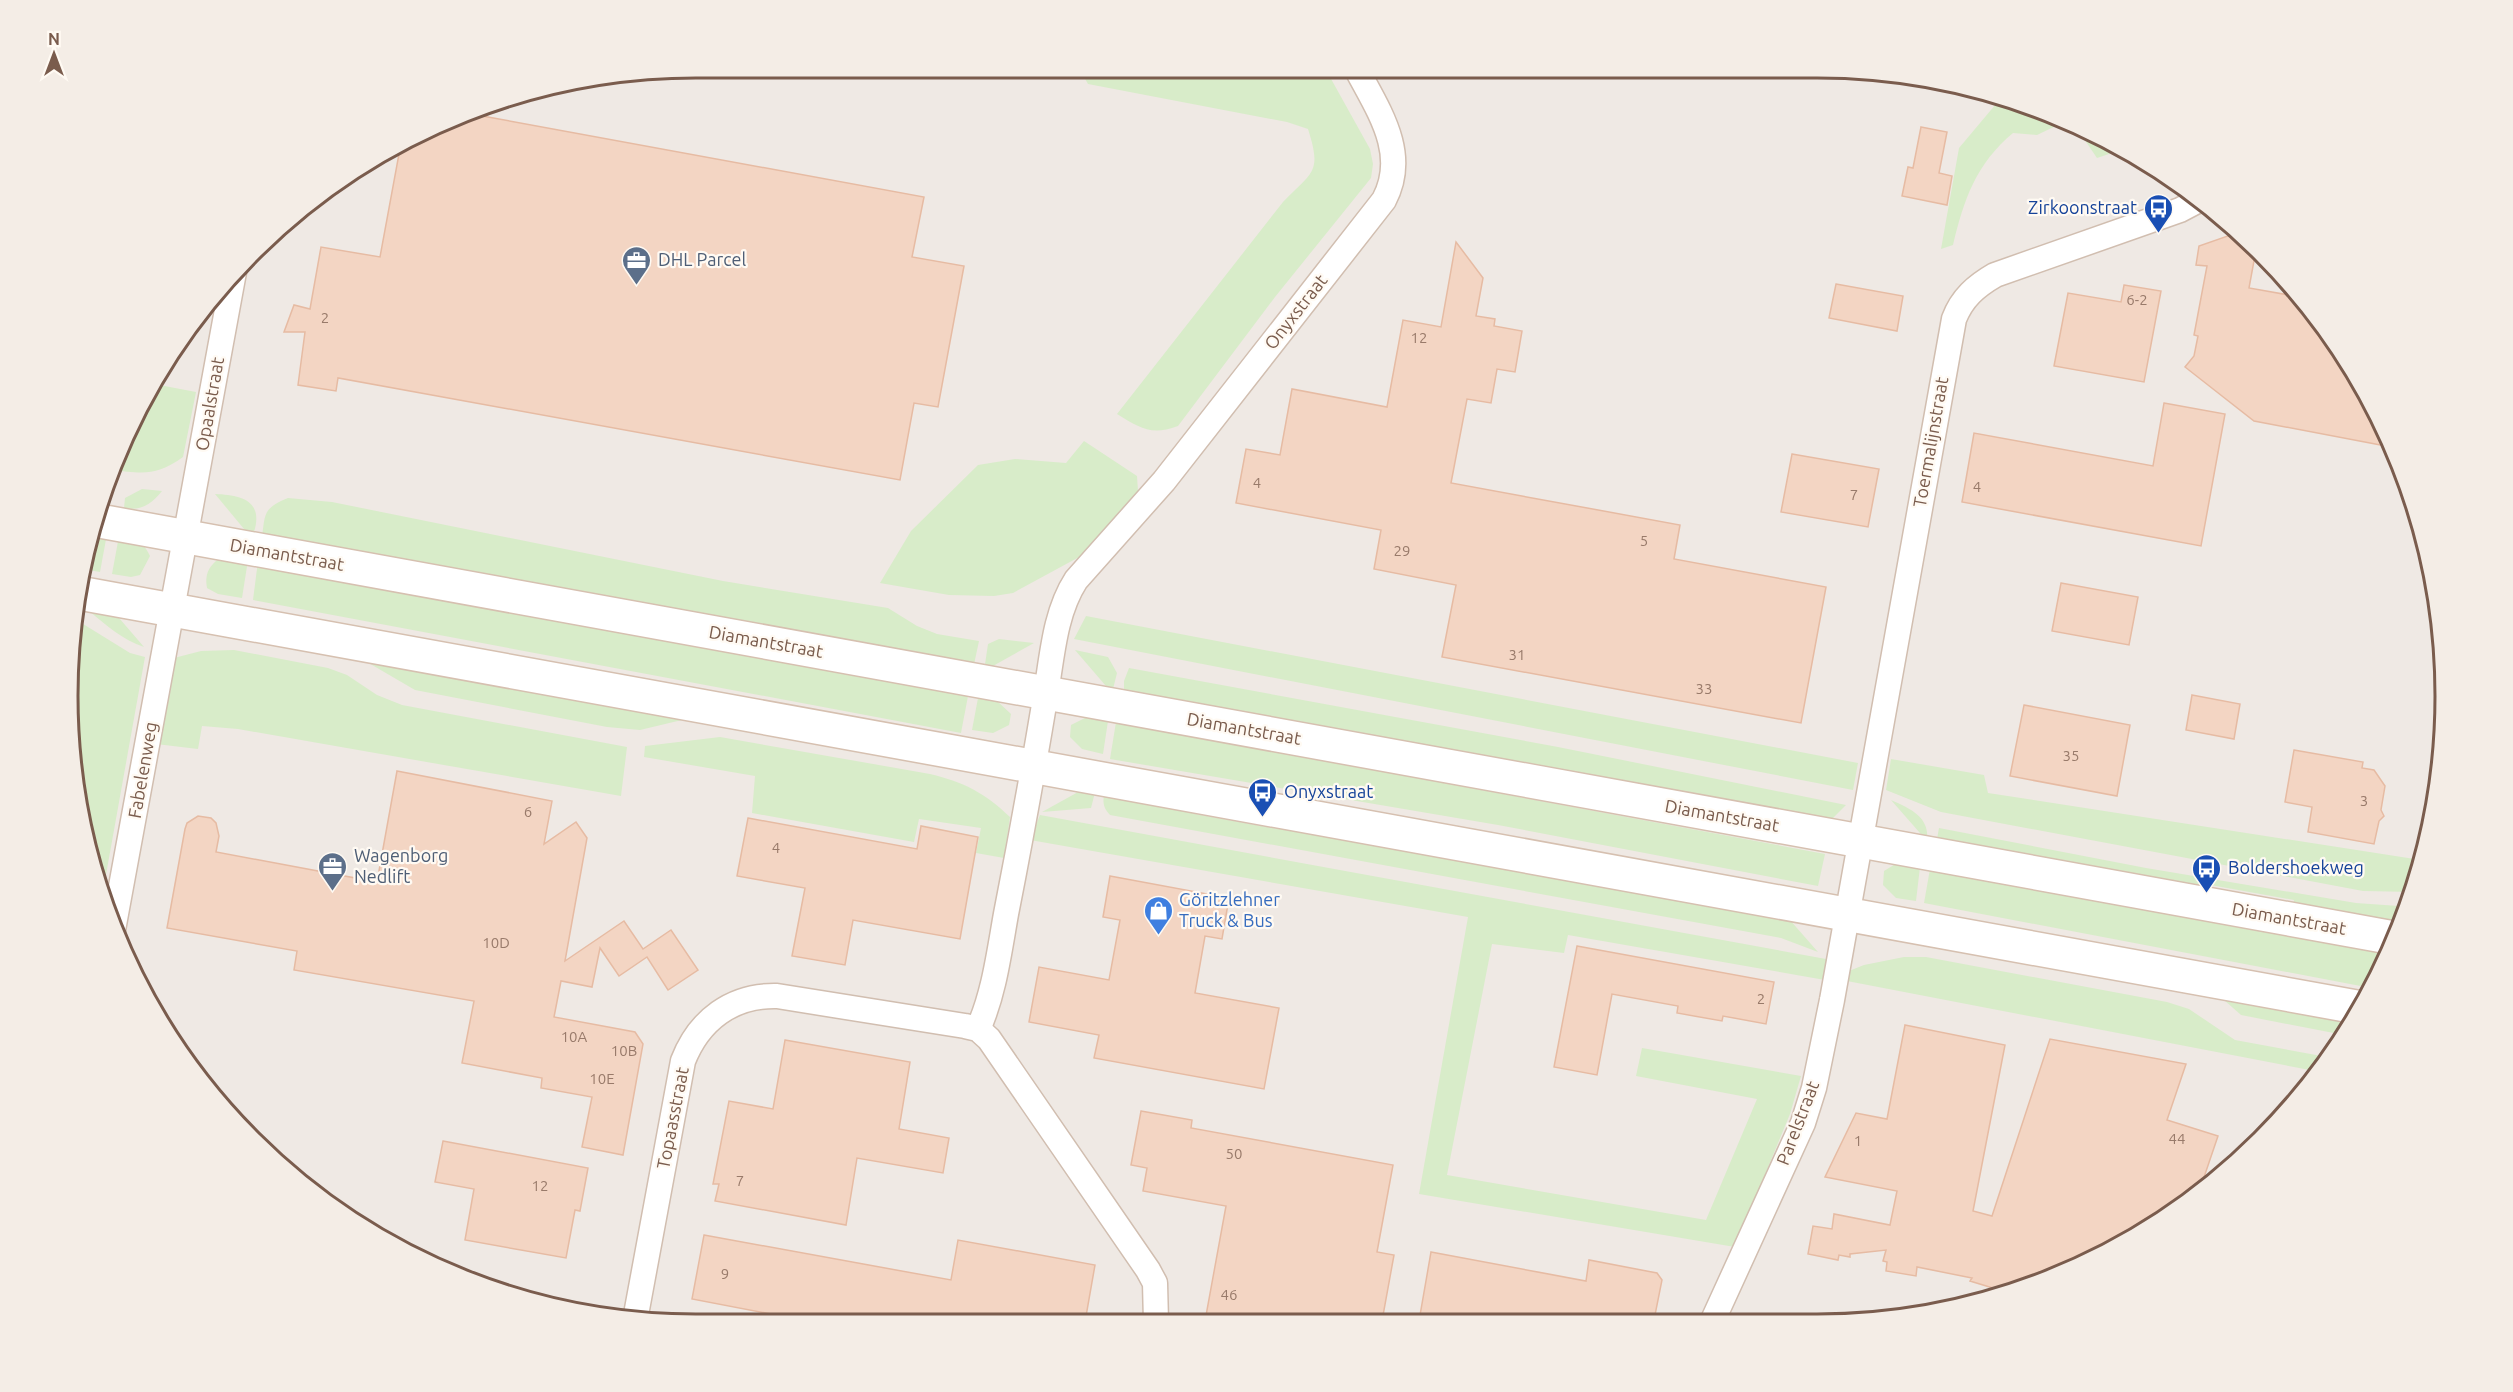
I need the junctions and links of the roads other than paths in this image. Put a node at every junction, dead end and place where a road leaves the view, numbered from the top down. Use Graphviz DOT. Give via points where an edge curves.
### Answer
graph roads {
  1 [pos="1361,78"];
  2 [pos="2191,204"];
  3 [pos="231,289"];
  4 [pos="103,522"];
  5 [pos="185,537"];
  6 [pos="87,594"];
  7 [pos="172,610"];
  8 [pos="1046,693"];
  9 [pos="1034,767"];
  10 [pos="1859,841"];
  11 [pos="117,910"];
  12 [pos="1846,915"];
  13 [pos="2386,937"];
  14 [pos="2351,1006"];
  15 [pos="978,1029"];
  16 [pos="637,1311"];
  17 [pos="1156,1314"];
  18 [pos="1716,1314"];
  1 -- 8 [label="street, Onyxstraat" via="1391,143 1394,163 1389,189 1164,481 1076,580 1062,608"];
  2 -- 10 [label="street, Toermalijnstraat" via="1995,275 1973,289 1959,306"];
  3 -- 5 [label="street, Opaalstraat"];
  4 -- 5 [label="main road, Diamantstraat"];
  5 -- 7 [label="street, Opaalstraat"];
  5 -- 8 [label="main road, Diamantstraat"];
  6 -- 7 [label="main road"];
  7 -- 9 [label="main road"];
  7 -- 11 [label="street, Fabelenweg"];
  8 -- 9 [label="street, Onyxstraat"];
  8 -- 10 [label="main road, Diamantstraat"];
  9 -- 12 [label="main road"];
  9 -- 15 [label="street" via="990,994"];
  10 -- 12 [label="street, Toermalijnstraat"];
  10 -- 13 [label="main road, Diamantstraat"];
  12 -- 14 [label="main road"];
  12 -- 18 [label="street, Parelstraat" via="1822,1052 1803,1123"];
  15 -- 16 [label="street, Topaasstraat" via="777,996 740,1000 710,1019 688,1047 683,1061"];
  15 -- 17 [label="street" via="989,1039 1148,1270 1155,1283"];
}
